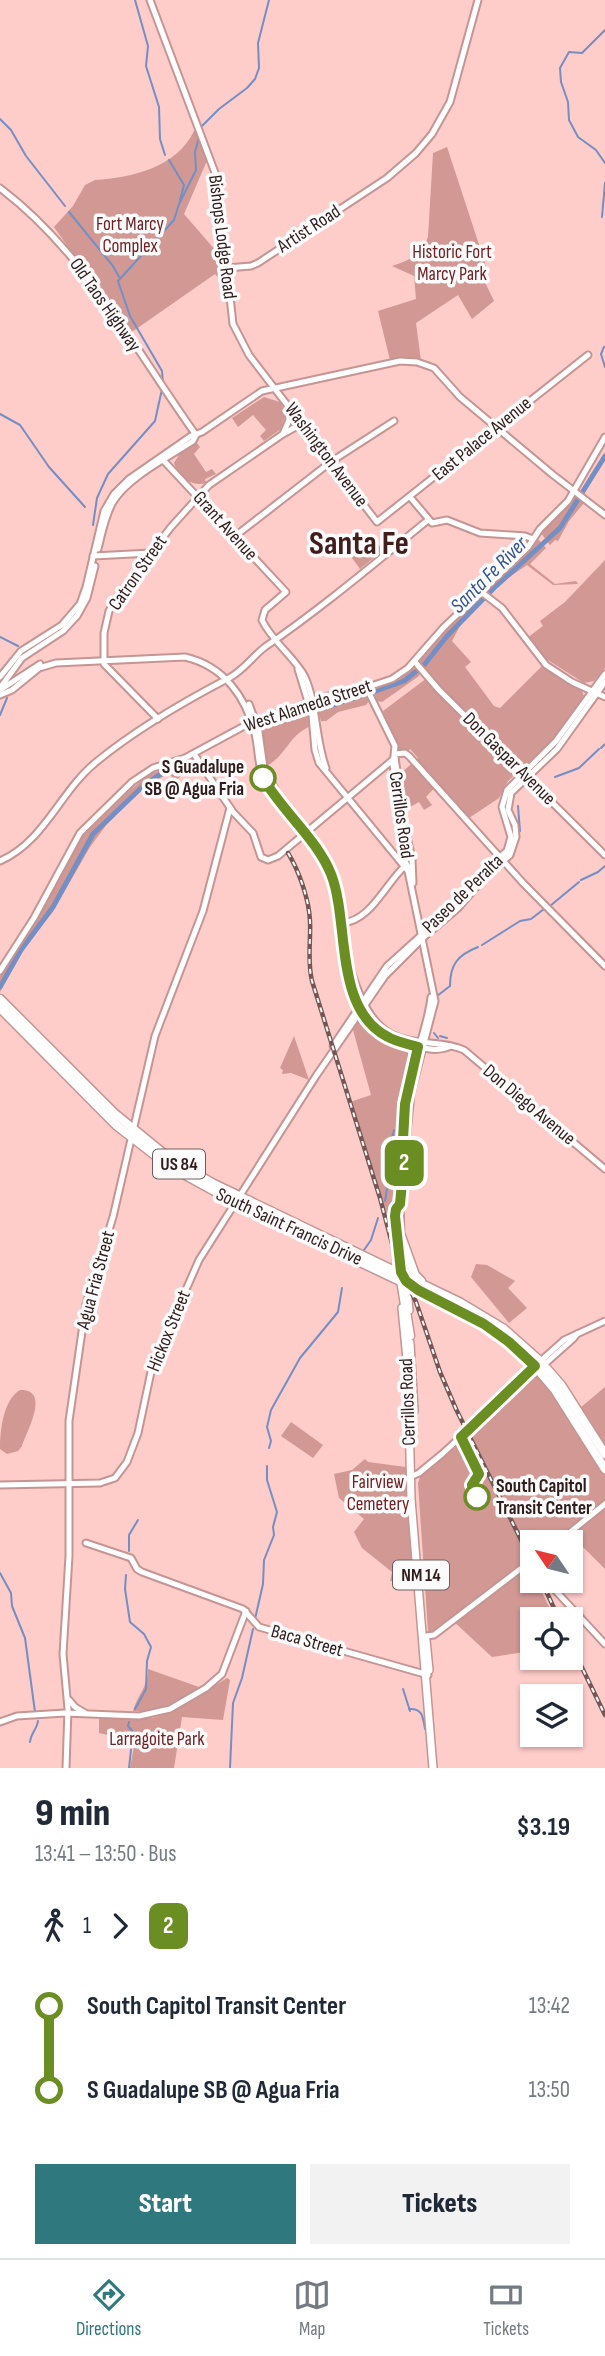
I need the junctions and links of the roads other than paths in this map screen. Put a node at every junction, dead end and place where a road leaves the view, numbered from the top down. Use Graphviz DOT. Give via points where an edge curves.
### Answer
graph roads {
  1 [pos="150,0"];
  2 [pos="478,0"];
  3 [pos="0,188"];
  4 [pos="228,268"];
  5 [pos="588,355"];
  6 [pos="275,388"];
  7 [pos="288,404"];
  8 [pos="394,421"];
  9 [pos="303,423"];
  10 [pos="497,427"];
  11 [pos="283,434"];
  12 [pos="196,435"];
  13 [pos="605,437"];
  14 [pos="177,452"];
  15 [pos="164,461"];
  16 [pos="332,461"];
  17 [pos="173,470"];
  18 [pos="186,484"];
  19 [pos="209,485"];
  20 [pos="578,494"];
  21 [pos="197,495"];
  22 [pos="410,497"];
  23 [pos="605,515"];
  24 [pos="110,516"];
  25 [pos="428,520"];
  26 [pos="377,522"];
  27 [pos="103,527"];
  28 [pos="234,537"];
  29 [pos="533,539"];
  30 [pos="151,553"];
  31 [pos="95,556"];
  32 [pos="484,594"];
  33 [pos="276,640"];
  34 [pos="104,659"];
  35 [pos="417,663"];
  36 [pos="605,673"];
  37 [pos="1,675"];
  38 [pos="228,678"];
  39 [pos="572,680"];
  40 [pos="605,682"];
  41 [pos="0,691"];
  42 [pos="368,691"];
  43 [pos="594,691"];
  44 [pos="605,697"];
  45 [pos="585,699"];
  46 [pos="312,708"];
  47 [pos="158,719"];
  48 [pos="255,728"];
  49 [pos="561,735"];
  50 [pos="559,745"];
  51 [pos="395,756"];
  52 [pos="196,758"];
  53 [pos="525,775"];
  54 [pos="515,780"];
  55 [pos="273,789"];
  56 [pos="348,798"];
  57 [pos="500,800"];
  58 [pos="230,808"];
  59 [pos="290,814"];
  60 [pos="304,834"];
  61 [pos="605,855"];
  62 [pos="502,859"];
  63 [pos="0,861"];
  64 [pos="405,864"];
  65 [pos="411,875"];
  66 [pos="332,878"];
  67 [pos="458,904"];
  68 [pos="341,923"];
  69 [pos="422,937"];
  70 [pos="424,951"];
  71 [pos="10,953"];
  72 [pos="0,962"];
  73 [pos="397,963"];
  74 [pos="605,966"];
  75 [pos="0,971"];
  76 [pos="0,999"];
  77 [pos="362,1006"];
  78 [pos="0,1008"];
  79 [pos="385,1036"];
  80 [pos="422,1045"];
  81 [pos="414,1062"];
  82 [pos="132,1134"];
  83 [pos="405,1151"];
  84 [pos="605,1169"];
  85 [pos="238,1199"];
  86 [pos="400,1204"];
  87 [pos="395,1216"];
  88 [pos="401,1236"];
  89 [pos="396,1256"];
  90 [pos="385,1266"];
  91 [pos="402,1279"];
  92 [pos="432,1289"];
  93 [pos="605,1321"];
  94 [pos="410,1336"];
  95 [pos="540,1366"];
  96 [pos="412,1425"];
  97 [pos="605,1454"];
  98 [pos="605,1469"];
  99 [pos="413,1476"];
  100 [pos="68,1483"];
  101 [pos="0,1485"];
  102 [pos="605,1504"];
  103 [pos="573,1530"];
  104 [pos="86,1543"];
  105 [pos="520,1569"];
  106 [pos="558,1593"];
  107 [pos="246,1611"];
  108 [pos="426,1636"];
  109 [pos="605,1644"];
  110 [pos="427,1676"];
  111 [pos="67,1697"];
  112 [pos="68,1714"];
  113 [pos="88,1714"];
  114 [pos="0,1722"];
  115 [pos="67,1727"];
  116 [pos="66,1768"];
  117 [pos="435,1768"];
  1 -- 4 [label="street, Bishops Lodge Road" via="217,178"];
  2 -- 4 [label="street, Artist Road" via="444,115 416,153 387,178 258,263"];
  3 -- 12 [label="street, Old Taos Highway" via="63,245"];
  4 -- 6 [label="street, Bishops Lodge Road" via="234,327"];
  5 -- 10 [label="street, East Palace Avenue"];
  6 -- 7 [label="street, Washington Avenue"];
  6 -- 10 [label="street" via="413,361 434,368"];
  6 -- 12 [label="street" via="257,394"];
  7 -- 9 [label="street, Washington Avenue"];
  7 -- 11 [label="street" via="289,420"];
  8 -- 16 [label="street"];
  9 -- 11 [label="street, Catron Street"];
  9 -- 16 [label="street, Washington Avenue"];
  10 -- 20 [label="street"];
  10 -- 22 [label="street, East Palace Avenue"];
  11 -- 19 [label="street, Catron Street"];
  12 -- 14 [label="street"];
  12 -- 31 [label="street" via="114,494 104,511"];
  13 -- 20 [label="street, West Alameda Street"];
  14 -- 15 [label="street"];
  14 -- 17 [label="street"];
  15 -- 17 [label="street, Grant Avenue"];
  15 -- 27 [label="street" via="119,494"];
  16 -- 26 [label="street, Washington Avenue"];
  16 -- 28 [label="street"];
  17 -- 18 [label="street, Grant Avenue"];
  18 -- 19 [label="street"];
  18 -- 21 [label="street, Grant Avenue"];
  19 -- 21 [label="street, Catron Street"];
  20 -- 23 [label="street"];
  20 -- 29 [label="street, West Alameda Street"];
  21 -- 28 [label="street, Grant Avenue"];
  21 -- 30 [label="street, Catron Street"];
  22 -- 25 [label="street"];
  22 -- 26 [label="street, East Palace Avenue"];
  24 -- 27 [label="street"];
  25 -- 29 [label="street" via="447,520 480,533"];
  25 -- 33 [label="street"];
  27 -- 31 [label="street"];
  28 -- 33 [label="street, Grant Avenue" via="286,592 262,617"];
  29 -- 32 [label="street, West Alameda Street"];
  30 -- 31 [label="street"];
  30 -- 34 [label="street, Catron Street" via="109,611"];
  31 -- 37 [label="street" via="84,594 72,615 22,651"];
  31 -- 41 [label="street" via="87,598 77,616 22,658"];
  32 -- 35 [label="street, West Alameda Street" via="444,627"];
  32 -- 39 [label="street" via="502,608 541,659"];
  33 -- 38 [label="street"];
  33 -- 46 [label="street" via="298,669"];
  34 -- 38 [label="street" via="185,657"];
  34 -- 41 [label="street" via="45,666 12,690"];
  34 -- 47 [label="street"];
  35 -- 42 [label="street, West Alameda Street"];
  35 -- 53 [label="street, Don Gaspar Avenue"];
  36 -- 39 [label="street" via="590,684"];
  36 -- 43 [label="street, Paseo de Peralta"];
  38 -- 47 [label="street"];
  38 -- 48 [label="street" via="246,698"];
  39 -- 43 [label="street"];
  39 -- 45 [label="street" via="585,690"];
  40 -- 43 [label="street, Paseo de Peralta"];
  42 -- 46 [label="street, West Alameda Street" via="328,696"];
  42 -- 51 [label="street" via="395,746"];
  43 -- 44 [label="street"];
  43 -- 45 [label="street, Paseo de Peralta"];
  43 -- 50 [label="street, Paseo de Peralta"];
  45 -- 49 [label="street, Paseo de Peralta"];
  46 -- 48 [label="street, West Alameda Street"];
  46 -- 56 [label="street" via="317,758"];
  47 -- 63 [label="street" via="93,765 38,833"];
  48 -- 52 [label="street, West Alameda Street"];
  48 -- 55 [label="street"];
  48 -- 55 [label="street" via="260,770"];
  49 -- 50 [label="street"];
  49 -- 53 [label="street, Paseo de Peralta"];
  50 -- 53 [label="street, Paseo de Peralta"];
  51 -- 56 [label="street"];
  51 -- 62 [label="street" via="407,754"];
  51 -- 64 [label="street, Cerrillos Road" via="408,857"];
  51 -- 65 [label="street, Cerrillos Road"];
  52 -- 58 [label="street"];
  52 -- 71 [label="street, West Alameda Street" via="158,766 135,780 80,832"];
  53 -- 54 [label="street, Paseo de Peralta"];
  53 -- 61 [label="street, Don Gaspar Avenue"];
  53 -- 62 [label="street, Paseo de Peralta" via="508,800 516,837 512,852"];
  54 -- 57 [label="street" via="506,786"];
  54 -- 62 [label="street, Paseo de Peralta" via="503,800 511,836"];
  55 -- 59 [label="street"];
  55 -- 59 [label="street"];
  56 -- 60 [label="street"];
  56 -- 64 [label="street"];
  58 -- 60 [label="street" via="253,833 266,860"];
  58 -- 82 [label="street, Agua Fria Street" via="203,911 155,1036"];
  59 -- 60 [label="street"];
  60 -- 66 [label="street"];
  62 -- 67 [label="street, Paseo de Peralta"];
  62 -- 74 [label="street"];
  64 -- 65 [label="street"];
  64 -- 68 [label="street" via="372,906 355,921"];
  65 -- 69 [label="street, Cerrillos Road"];
  66 -- 68 [label="street"];
  66 -- 68 [label="street" via="339,893"];
  67 -- 69 [label="street, Paseo de Peralta"];
  67 -- 69 [label="street, Paseo de Peralta"];
  68 -- 77 [label="street" via="345,960"];
  69 -- 70 [label="street, Cerrillos Road"];
  69 -- 73 [label="street, Paseo de Peralta"];
  69 -- 77 [label="street, Paseo de Peralta" via="387,966"];
  70 -- 73 [label="street" via="417,947"];
  70 -- 80 [label="street, Cerrillos Road" via="434,1007"];
  71 -- 72 [label="street, West Alameda Street"];
  71 -- 75 [label="street, West Alameda Street"];
  73 -- 77 [label="street, Paseo de Peralta"];
  76 -- 82 [label="highway, South Saint Francis Drive / US 84"];
  77 -- 79 [label="street"];
  77 -- 80 [label="street" via="392,1034"];
  77 -- 85 [label="street, Paseo de Peralta"];
  78 -- 82 [label="highway, South Saint Francis Drive / US 84"];
  79 -- 80 [label="street"];
  79 -- 81 [label="street" via="409,1049"];
  80 -- 81 [label="street, Cerrillos Road"];
  80 -- 83 [label="street, Cerrillos Road"];
  80 -- 84 [label="street, Don Diego Avenue" via="466,1051"];
  81 -- 83 [label="street, Cerrillos Road" via="405,1104"];
  82 -- 85 [label="highway, South Saint Francis Drive / US 84" via="182,1174"];
  82 -- 100 [label="street, Agua Fria Street" via="86,1304 71,1401"];
  83 -- 86 [label="street, Cerrillos Road"];
  85 -- 90 [label="highway, South Saint Francis Drive / US 84"];
  85 -- 91 [label="highway, South Saint Francis Drive / US 84"];
  85 -- 100 [label="street, Hickox Street" via="198,1262 179,1303 150,1372 138,1433 122,1470 111,1480"];
  86 -- 87 [label="street, Cerrillos Road"];
  86 -- 88 [label="street, Cerrillos Road"];
  87 -- 89 [label="street, Cerrillos Road"];
  87 -- 91 [label="highway"];
  88 -- 91 [label="street, Cerrillos Road"];
  88 -- 92 [label="highway" via="415,1275"];
  89 -- 90 [label="highway" via="392,1265"];
  89 -- 91 [label="street, Cerrillos Road"];
  90 -- 91 [label="highway, South Saint Francis Drive / US 84"];
  91 -- 92 [label="highway, South Saint Francis Drive / US 84"];
  91 -- 94 [label="highway"];
  91 -- 95 [label="highway, South Saint Francis Drive / US 84" via="479,1321"];
  91 -- 96 [label="main road, Cerrillos Road / NM 14"];
  92 -- 95 [label="highway, South Saint Francis Drive / US 84" via="492,1321"];
  93 -- 95 [label="street" via="577,1334"];
  94 -- 96 [label="main road, Cerrillos Road / NM 14"];
  95 -- 97 [label="highway, South Saint Francis Drive / US 84" via="570,1396"];
  95 -- 98 [label="highway, South Saint Francis Drive / US 84"];
  95 -- 99 [label="street"];
  96 -- 99 [label="main road, Cerrillos Road / NM 14"];
  99 -- 108 [label="main road, Cerrillos Road / NM 14"];
  99 -- 110 [label="main road, Cerrillos Road / NM 14"];
  100 -- 101 [label="street"];
  100 -- 111 [label="street, Agua Fria Street" via="63,1654"];
  102 -- 103 [label="street"];
  104 -- 107 [label="street" via="131,1558 140,1571"];
  105 -- 108 [label="street"];
  106 -- 109 [label="street"];
  107 -- 110 [label="street, Baca Street" via="254,1624 269,1630"];
  107 -- 113 [label="street" via="226,1668 213,1683 156,1713"];
  108 -- 110 [label="main road, Cerrillos Road / NM 14"];
  110 -- 117 [label="main road, Cerrillos Road / NM 14"];
  111 -- 112 [label="street, Agua Fria Street"];
  111 -- 113 [label="street"];
  112 -- 113 [label="street"];
  112 -- 114 [label="street" via="17,1716"];
  112 -- 115 [label="street, Agua Fria Street"];
  113 -- 115 [label="street"];
  115 -- 116 [label="street, Agua Fria Street"];
}
